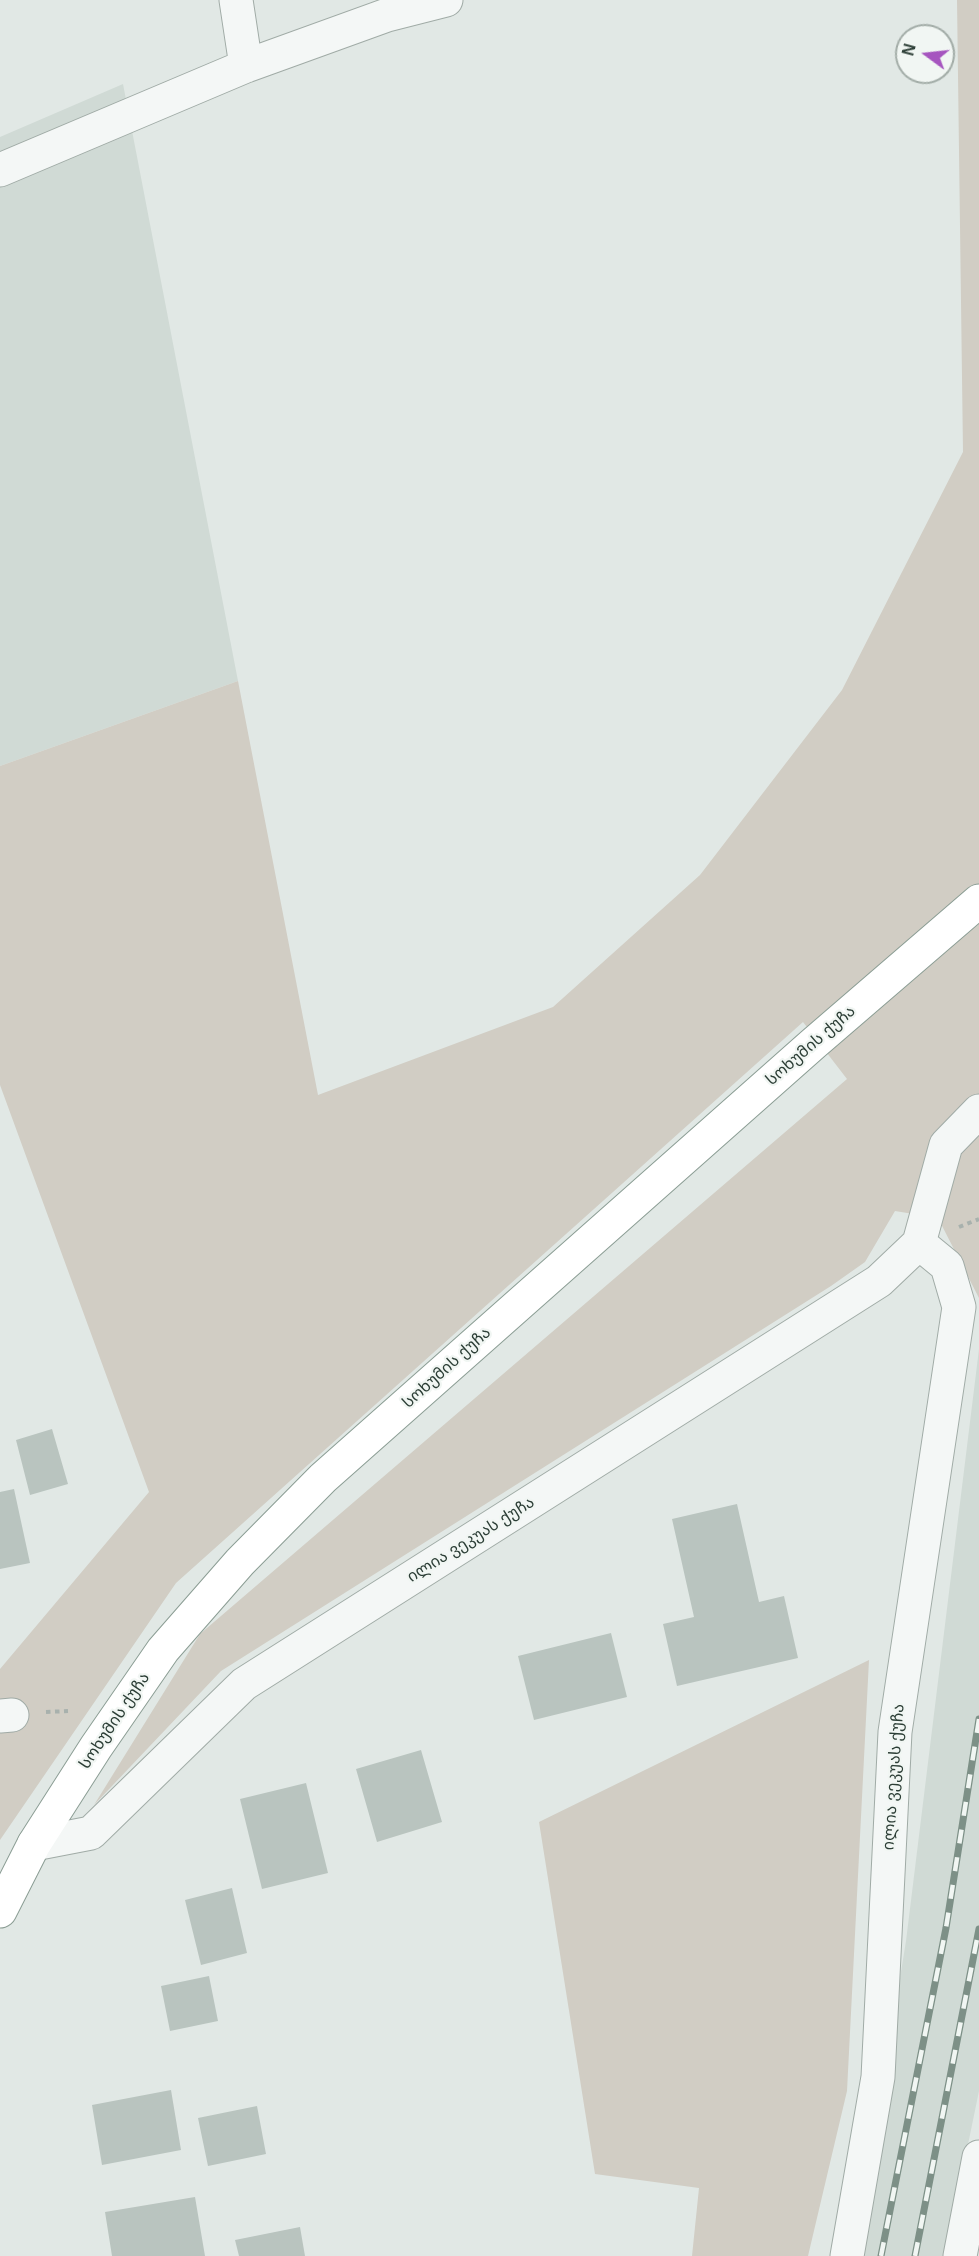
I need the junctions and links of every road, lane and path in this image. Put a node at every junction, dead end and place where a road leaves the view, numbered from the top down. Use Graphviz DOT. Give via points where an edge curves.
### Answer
graph roads {
  1 [pos="236,0"];
  2 [pos="446,0"];
  3 [pos="246,66"];
  4 [pos="0,170"];
  5 [pos="979,901"];
  6 [pos="979,1111"];
  7 [pos="919,1243"];
  8 [pos="34,1844"];
  9 [pos="0,1911"];
  10 [pos="979,2157"];
  11 [pos="847,2256"];
  12 [pos="960,2256"];
  1 -- 3 [label="street"];
  2 -- 3 [label="street" via="387,15"];
  3 -- 4 [label="street"];
  5 -- 8 [label="highway, სოხუმის ქუჩა" via="323,1478 240,1562 163,1650"];
  6 -- 7 [label="street" via="946,1145"];
  7 -- 8 [label="street, ილია ვეკუას ქუჩა" via="879,1281 244,1684 91,1833"];
  7 -- 11 [label="street, ილია ვეკუას ქუჩა" via="947,1266 959,1307 895,1732 878,2077"];
  8 -- 9 [label="highway, სოხუმის ქუჩა"];
  10 -- 12 [label="street"];
}
